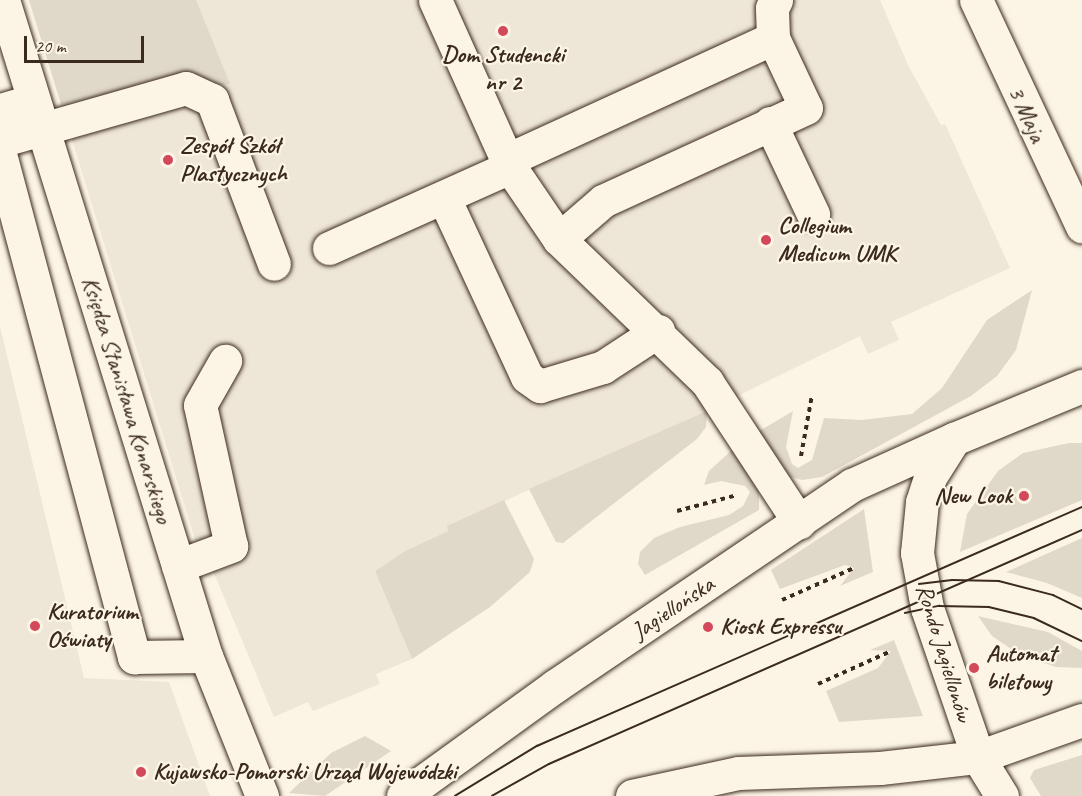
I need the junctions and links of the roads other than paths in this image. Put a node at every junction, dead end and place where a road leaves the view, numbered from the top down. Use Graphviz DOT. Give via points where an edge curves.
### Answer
graph roads {
  1 [pos="3,0"];
  2 [pos="435,0"];
  3 [pos="776,0"];
  4 [pos="976,0"];
  5 [pos="773,38"];
  6 [pos="0,110"];
  7 [pos="38,114"];
  8 [pos="771,123"];
  9 [pos="0,141"];
  10 [pos="0,154"];
  11 [pos="509,163"];
  12 [pos="444,198"];
  13 [pos="813,214"];
  14 [pos="1081,221"];
  15 [pos="559,239"];
  16 [pos="329,248"];
  17 [pos="274,264"];
  18 [pos="658,331"];
  19 [pos="225,361"];
  20 [pos="1082,386"];
  21 [pos="954,440"];
  22 [pos="798,522"];
  23 [pos="178,566"];
  24 [pos="206,656"];
  25 [pos="1082,720"];
  26 [pos="978,757"];
  27 [pos="262,796"];
  28 [pos="403,796"];
  29 [pos="632,796"];
  30 [pos="1002,796"];
  1 -- 7 [label="street, Księdza Stanisława Konarskiego"];
  2 -- 11 [label="street"];
  3 -- 5 [label="street" via="772,8"];
  4 -- 14 [label="street, 3 Maja"];
  5 -- 8 [label="street" via="806,108"];
  5 -- 11 [label="street"];
  6 -- 7 [label="street"];
  7 -- 9 [label="street"];
  7 -- 17 [label="street" via="186,88 212,100"];
  7 -- 23 [label="street, Księdza Stanisława Konarskiego"];
  8 -- 13 [label="street"];
  8 -- 15 [label="street" via="603,201"];
  10 -- 24 [label="street" via="134,657"];
  11 -- 12 [label="street"];
  11 -- 15 [label="street"];
  12 -- 16 [label="street"];
  12 -- 18 [label="street" via="527,378 540,386 603,367"];
  15 -- 18 [label="street"];
  18 -- 22 [label="street" via="707,382"];
  19 -- 23 [label="street" via="200,405 231,546"];
  20 -- 21 [label="street"];
  21 -- 22 [label="street, Jagiellońska" via="852,485"];
  21 -- 26 [label="street, Rondo Jagiellonów" via="930,477 922,502 918,553 933,630"];
  22 -- 28 [label="street, Jagiellońska" via="555,686"];
  23 -- 24 [label="street, Księdza Stanisława Konarskiego"];
  24 -- 27 [label="street, Księdza Stanisława Konarskiego"];
  25 -- 26 [label="street"];
  26 -- 29 [label="street" via="880,768 738,773"];
  26 -- 30 [label="street, Rondo Jagiellonów"];
}
